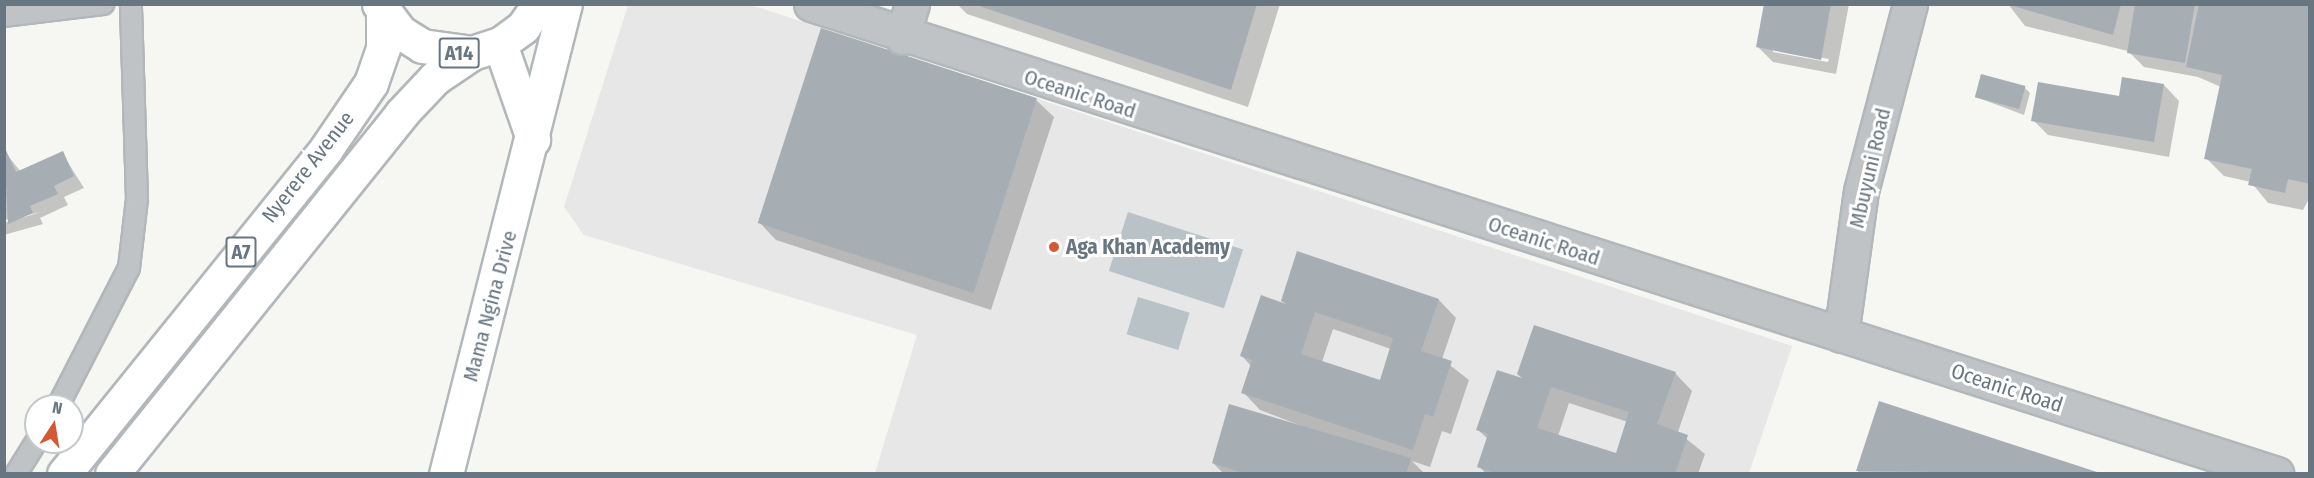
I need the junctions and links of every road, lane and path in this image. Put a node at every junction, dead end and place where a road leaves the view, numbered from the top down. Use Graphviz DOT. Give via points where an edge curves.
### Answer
graph roads {
  1 [pos="103,4"];
  2 [pos="131,4"];
  3 [pos="539,4"];
  4 [pos="565,4"];
  5 [pos="811,4"];
  6 [pos="912,4"];
  7 [pos="1910,4"];
  8 [pos="381,9"];
  9 [pos="4,16"];
  10 [pos="902,37"];
  11 [pos="486,48"];
  12 [pos="533,139"];
  13 [pos="1841,335"];
  14 [pos="64,394"];
  15 [pos="28,454"];
  16 [pos="2225,466"];
  17 [pos="15,474"];
  18 [pos="64,474"];
  19 [pos="112,474"];
  20 [pos="446,474"];
  21 [pos="2277,474"];
  1 -- 9 [label="lane"];
  2 -- 14 [label="lane" via="137,200 129,268"];
  3 -- 11 [label="main road, A14" via="523,27"];
  4 -- 12 [label="main road, Mama Ngina Drive"];
  5 -- 10 [label="street, Oceanic Road"];
  6 -- 10 [label="street"];
  7 -- 13 [label="street, Mbuyuni Road" via="1861,191"];
  8 -- 11 [label="main road, A14" via="422,46"];
  8 -- 18 [label="main road, Nyerere Avenue / A7" via="383,48 371,83 326,149"];
  10 -- 13 [label="street, Oceanic Road"];
  11 -- 12 [label="main road"];
  11 -- 19 [label="main road, Nyerere Avenue / A7" via="435,78 401,114"];
  12 -- 20 [label="main road, Mama Ngina Drive"];
  13 -- 16 [label="street, Oceanic Road"];
  15 -- 17 [label="lane"];
  16 -- 21 [label="street, Oceanic Road"];
}
